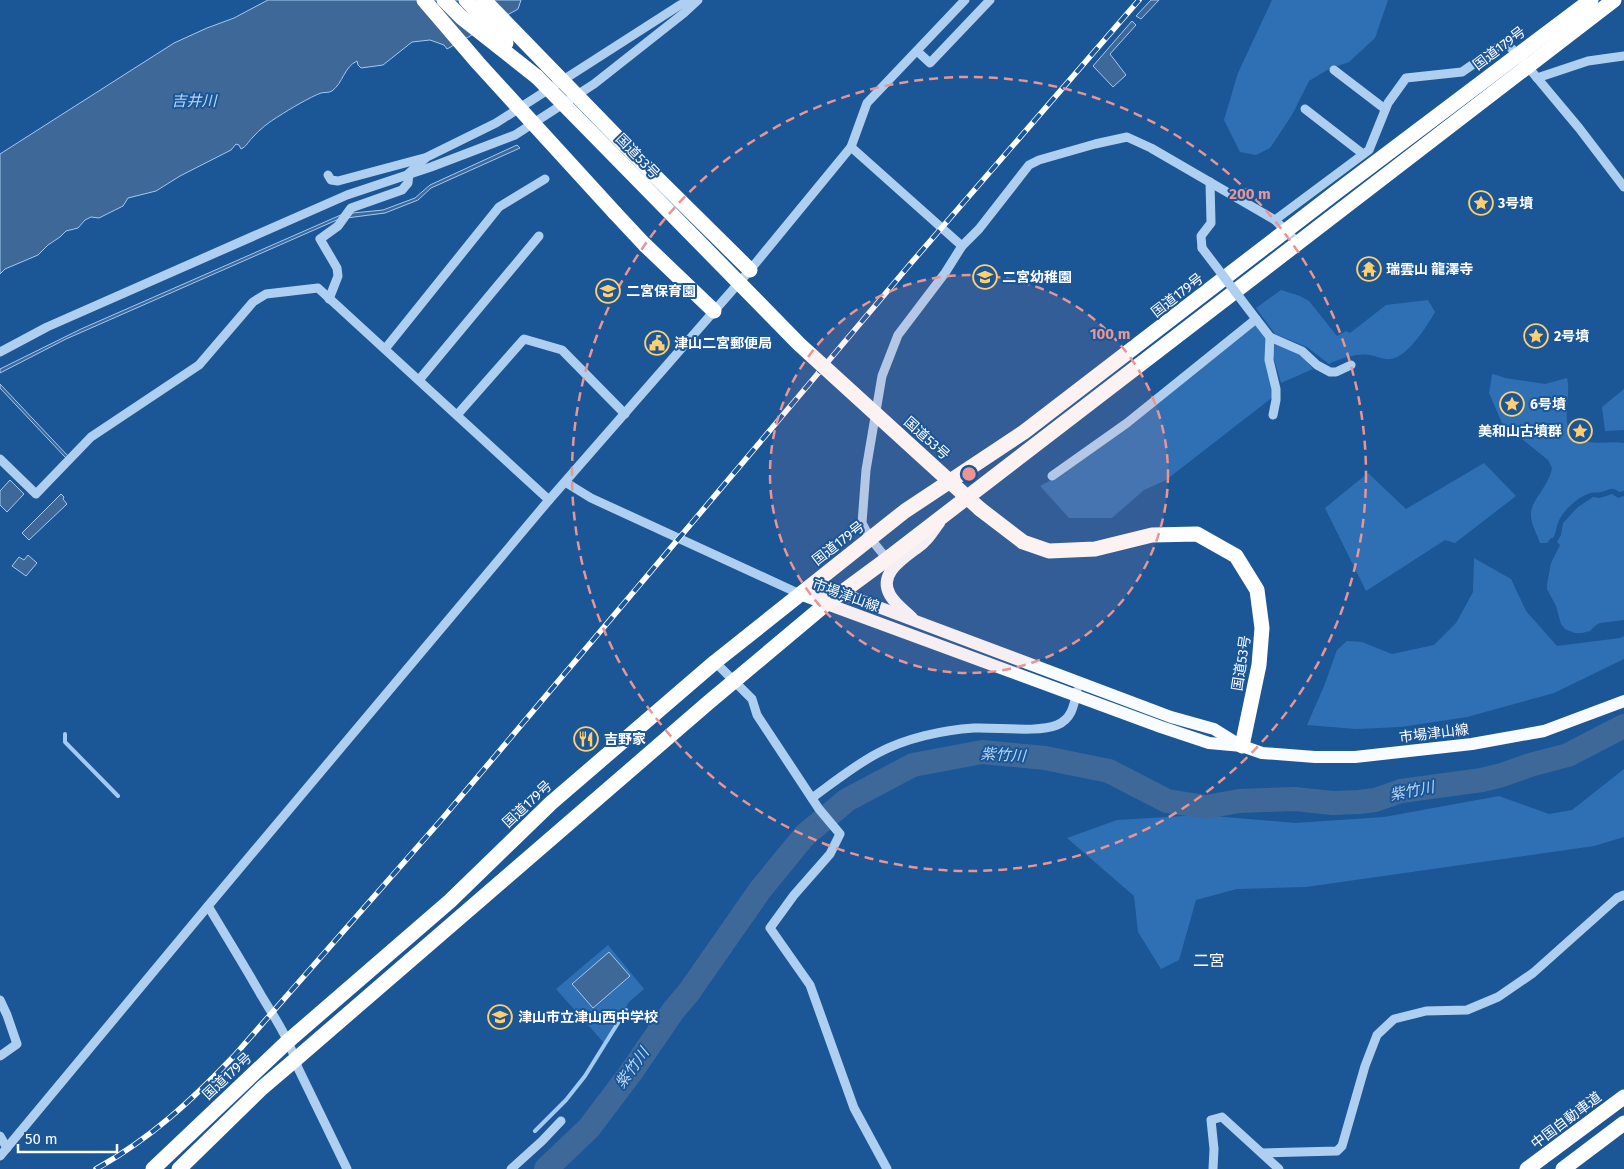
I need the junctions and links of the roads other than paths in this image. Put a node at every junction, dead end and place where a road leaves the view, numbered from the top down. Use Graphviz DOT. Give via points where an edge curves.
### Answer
graph roads {
  1 [pos="424,0"];
  2 [pos="444,0"];
  3 [pos="466,0"];
  4 [pos="484,0"];
  5 [pos="693,0"];
  6 [pos="698,0"];
  7 [pos="965,0"];
  8 [pos="990,0"];
  9 [pos="1591,0"];
  10 [pos="1614,0"];
  11 [pos="917,51"];
  12 [pos="1624,56"];
  13 [pos="1522,60"];
  14 [pos="1334,70"];
  15 [pos="537,77"];
  16 [pos="1537,78"];
  17 [pos="1305,109"];
  18 [pos="1385,109"];
  19 [pos="851,147"];
  20 [pos="1362,154"];
  21 [pos="427,157"];
  22 [pos="409,173"];
  23 [pos="328,175"];
  24 [pos="545,179"];
  25 [pos="1210,182"];
  26 [pos="1624,187"];
  27 [pos="1275,220"];
  28 [pos="1286,232"];
  29 [pos="539,236"];
  30 [pos="1298,243"];
  31 [pos="962,246"];
  32 [pos="750,270"];
  33 [pos="329,299"];
  34 [pos="714,311"];
  35 [pos="1256,319"];
  36 [pos="1270,337"];
  37 [pos="385,349"];
  38 [pos="0,352"];
  39 [pos="1351,365"];
  40 [pos="419,380"];
  41 [pos="625,414"];
  42 [pos="1273,414"];
  43 [pos="456,415"];
  44 [pos="0,459"];
  45 [pos="1052,476"];
  46 [pos="565,482"];
  47 [pos="549,500"];
  48 [pos="946,514"];
  49 [pos="870,538"];
  50 [pos="887,559"];
  51 [pos="841,593"];
  52 [pos="800,594"];
  53 [pos="826,604"];
  54 [pos="917,622"];
  55 [pos="716,662"];
  56 [pos="734,682"];
  57 [pos="1078,689"];
  58 [pos="1624,701"];
  59 [pos="1242,746"];
  60 [pos="812,798"];
  61 [pos="1624,894"];
  62 [pos="208,906"];
  63 [pos="0,1000"];
  64 [pos="288,1042"];
  65 [pos="0,1056"];
  66 [pos="296,1059"];
  67 [pos="1624,1097"];
  68 [pos="561,1122"];
  69 [pos="1624,1123"];
  70 [pos="0,1136"];
  71 [pos="7,1148"];
  72 [pos="1262,1153"];
  73 [pos="0,1156"];
  74 [pos="883,1167"];
  75 [pos="153,1169"];
  76 [pos="180,1169"];
  77 [pos="347,1169"];
  78 [pos="511,1169"];
  79 [pos="1213,1169"];
  80 [pos="1278,1169"];
  81 [pos="1527,1169"];
  82 [pos="1563,1169"];
  1 -- 34 [label="highway, bridge" via="644,244"];
  2 -- 15 [label="highway, 国道53号"];
  3 -- 15 [label="highway, 国道53号"];
  4 -- 32 [label="highway, bridge"];
  5 -- 21 [label="street" via="680,4 496,123"];
  6 -- 22 [label="street" via="594,84 515,135"];
  7 -- 11 [label="street"];
  8 -- 11 [label="street" via="930,63"];
  9 -- 13 [label="highway, 国道179号"];
  10 -- 13 [label="highway, 国道179号"];
  11 -- 19 [label="street" via="867,103"];
  12 -- 16 [label="street" via="1588,61"];
  13 -- 16 [label="street"];
  13 -- 18 [label="street" via="1505,42 1462,72 1406,78"];
  13 -- 28 [label="highway, 国道179号"];
  13 -- 30 [label="highway, 国道179号"];
  14 -- 18 [label="street"];
  15 -- 59 [label="highway, 国道53号, bridge" via="799,344 980,509 1024,542 1049,551 1095,549 1152,535 1197,534 1236,556 1257,590 1262,628 1259,666"];
  16 -- 26 [label="street"];
  17 -- 20 [label="street"];
  18 -- 20 [label="street" via="1369,150"];
  19 -- 31 [label="street"];
  19 -- 32 [label="street"];
  20 -- 27 [label="street"];
  21 -- 22 [label="street"];
  21 -- 23 [label="street" via="338,181 331,180"];
  22 -- 33 [label="street" via="408,183 402,190 351,208 338,226 320,239 337,268 338,276"];
  22 -- 38 [label="street" via="347,195 151,280"];
  24 -- 37 [label="street" via="499,207"];
  25 -- 27 [label="street"];
  25 -- 31 [label="street" via="1127,137 1095,144 1029,165 980,229"];
  25 -- 35 [label="street, bridge" via="1211,223 1201,236 1202,248"];
  27 -- 28 [label="street"];
  28 -- 30 [label="street"];
  28 -- 49 [label="highway, 国道179号" via="1024,432"];
  29 -- 40 [label="street"];
  30 -- 48 [label="highway, 国道179号"];
  31 -- 49 [label="street" via="898,335 882,376 866,470 862,523"];
  32 -- 34 [label="street"];
  33 -- 37 [label="street"];
  33 -- 44 [label="street" via="318,288 306,288 266,294 253,302 199,365 91,437 36,494"];
  34 -- 41 [label="street"];
  35 -- 36 [label="street"];
  35 -- 45 [label="street" via="1127,423"];
  36 -- 39 [label="street" via="1302,351 1330,372"];
  36 -- 42 [label="street" via="1270,360 1276,389"];
  37 -- 40 [label="street"];
  40 -- 43 [label="street"];
  41 -- 43 [label="street" via="562,350 524,338"];
  41 -- 46 [label="street"];
  43 -- 47 [label="street"];
  46 -- 47 [label="street"];
  46 -- 52 [label="street" via="592,498"];
  47 -- 62 [label="street"];
  48 -- 50 [label="highway, 国道179号"];
  48 -- 54 [label="main road" via="926,541 894,566 888,575 890,595"];
  49 -- 50 [label="street"];
  49 -- 52 [label="highway, 国道179号"];
  50 -- 51 [label="highway, 国道179号"];
  51 -- 52 [label="main road, 市場津山線"];
  51 -- 53 [label="highway, 国道179号"];
  51 -- 54 [label="main road, 市場津山線"];
  52 -- 53 [label="main road, 市場津山線"];
  52 -- 55 [label="highway, 国道179号"];
  53 -- 56 [label="highway, 国道179号"];
  53 -- 57 [label="main road, 市場津山線"];
  54 -- 57 [label="main road, 市場津山線"];
  55 -- 56 [label="street"];
  55 -- 64 [label="highway, 国道179号" via="551,802 450,901"];
  56 -- 60 [label="street" via="752,699 757,716"];
  56 -- 66 [label="highway, 国道179号"];
  57 -- 59 [label="main road, 市場津山線" via="1161,727 1209,743"];
  57 -- 60 [label="street" via="1071,715 1060,724 1048,728 973,728 910,740 879,752"];
  58 -- 59 [label="main road, 市場津山線" via="1544,731 1472,744 1315,757 1262,753"];
  60 -- 74 [label="street" via="840,834 830,854 770,928 810,985 854,1108"];
  61 -- 72 [label="street" via="1533,973 1498,997 1467,1010 1426,1010 1394,1019 1377,1036 1342,1146 1337,1151"];
  62 -- 64 [label="street"];
  62 -- 71 [label="street"];
  63 -- 65 [label="street" via="17,1044"];
  64 -- 66 [label="street"];
  64 -- 75 [label="highway, 国道179号"];
  66 -- 76 [label="highway, 国道179号"];
  66 -- 77 [label="street"];
  67 -- 81 [label="highway, 中国自動車道"];
  68 -- 78 [label="street"];
  69 -- 82 [label="highway"];
  70 -- 71 [label="street"];
  71 -- 73 [label="street"];
  72 -- 79 [label="street" via="1222,1116 1211,1120"];
  72 -- 80 [label="street"];
}
